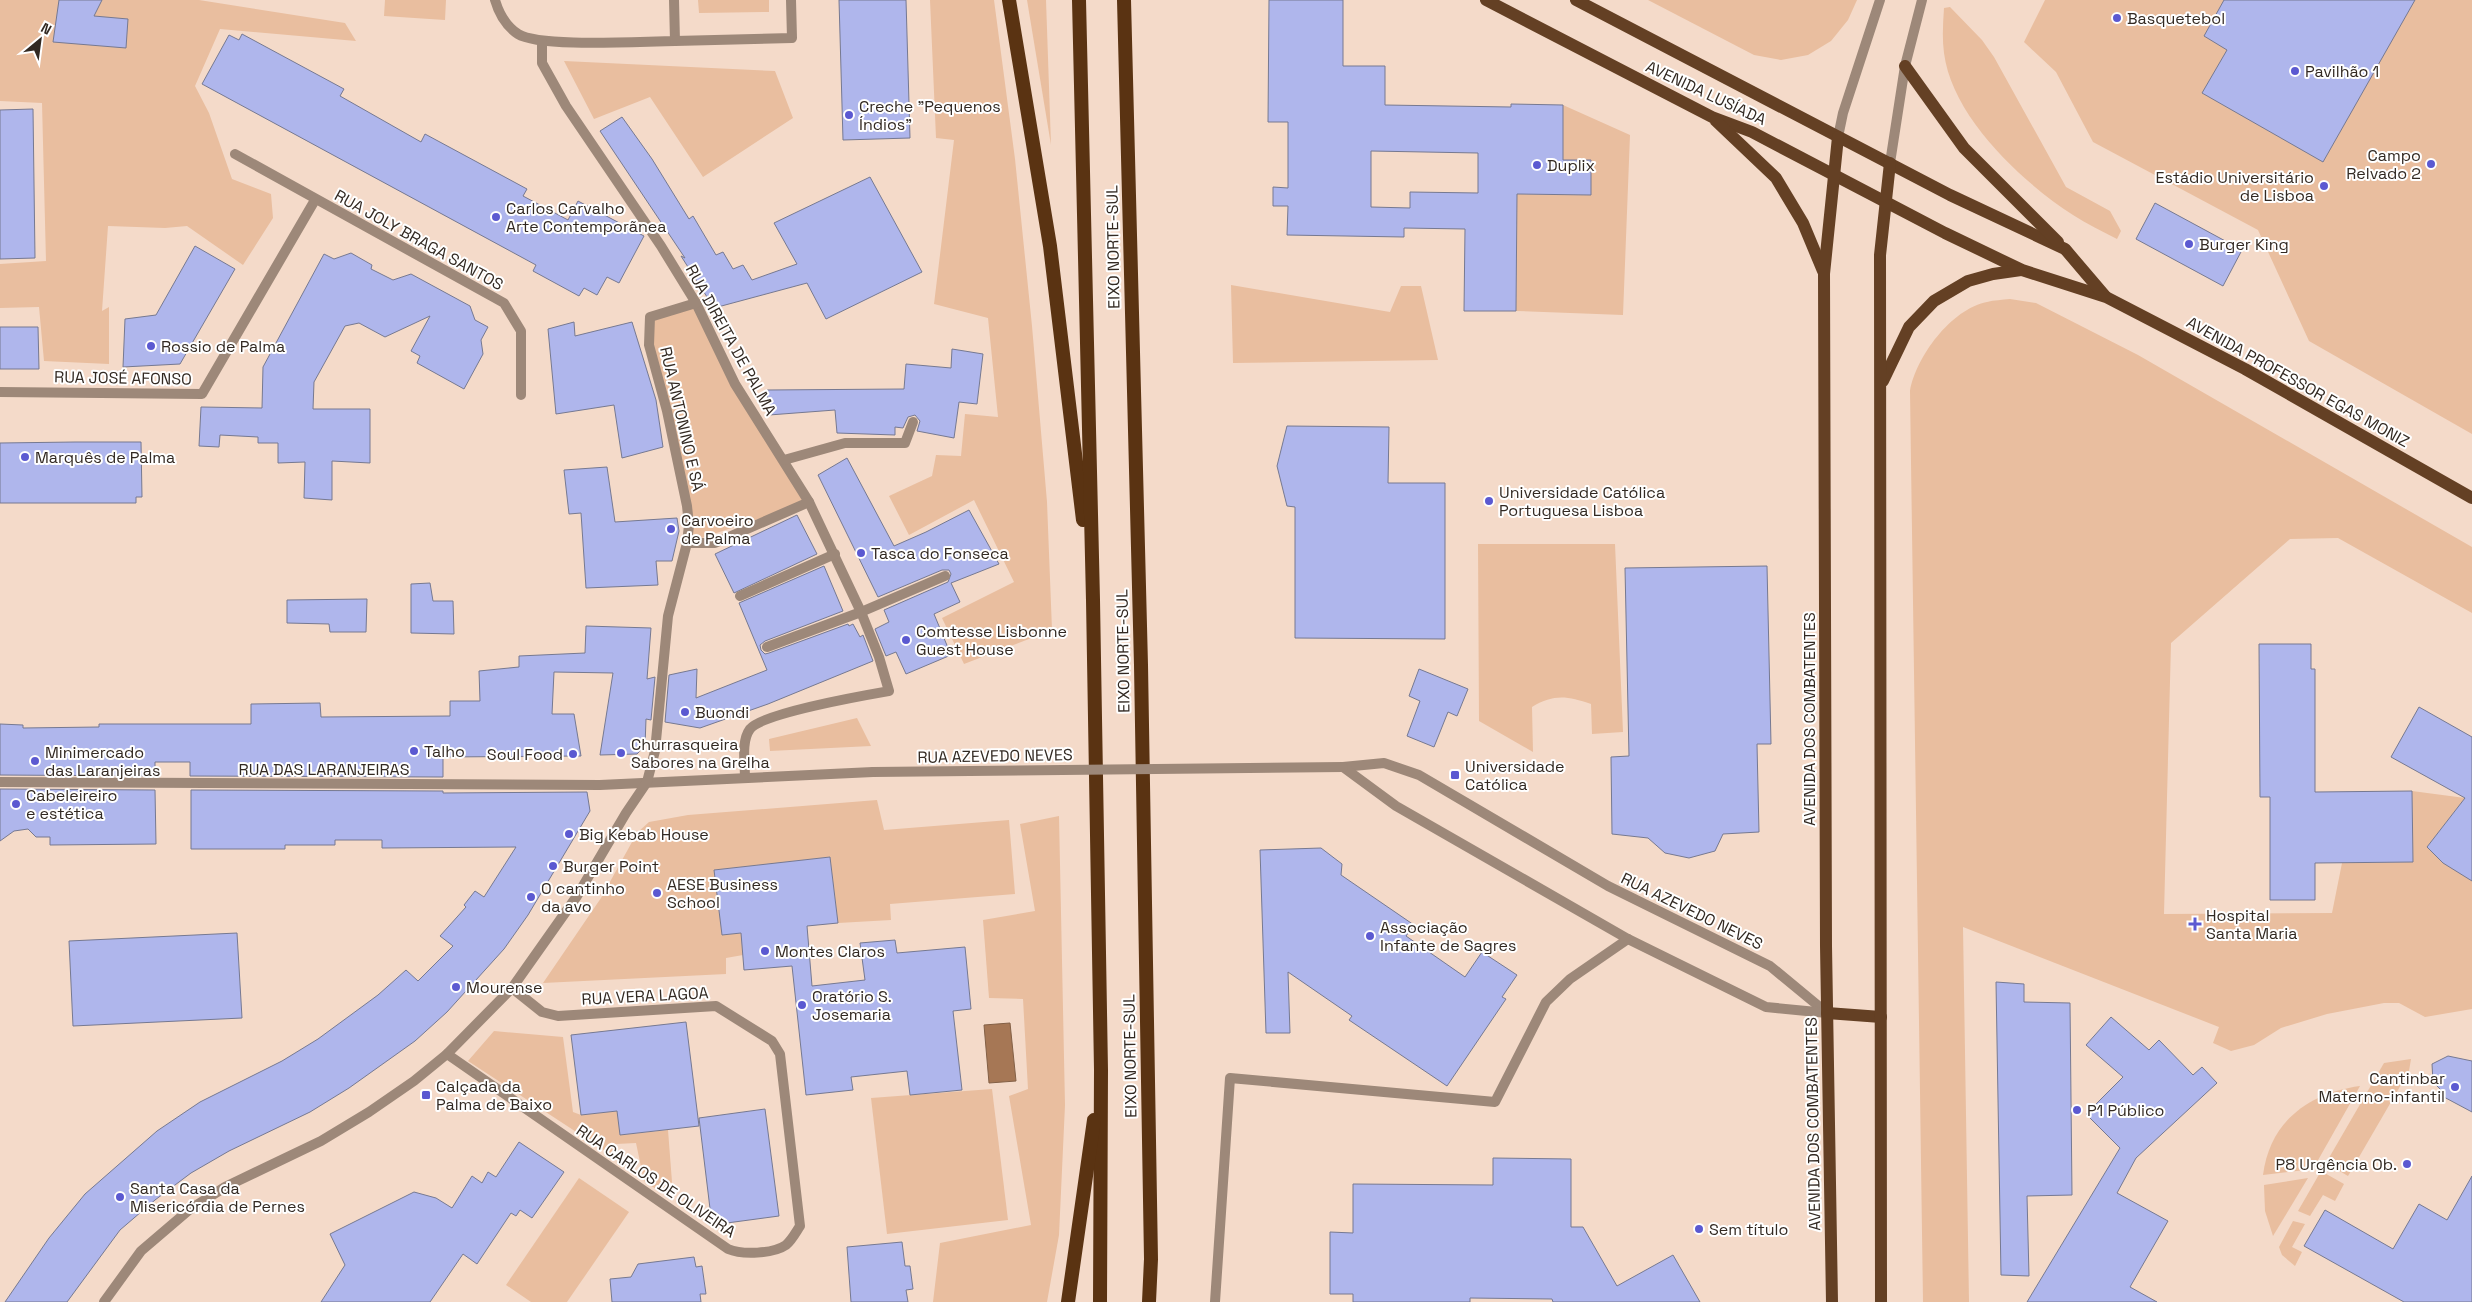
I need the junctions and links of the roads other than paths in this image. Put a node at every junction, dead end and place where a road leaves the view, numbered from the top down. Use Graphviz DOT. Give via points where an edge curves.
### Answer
graph roads {
  1 [pos="495,0"];
  2 [pos="674,0"];
  3 [pos="791,0"];
  4 [pos="1009,0"];
  5 [pos="1079,0"];
  6 [pos="1124,0"];
  7 [pos="1486,0"];
  8 [pos="1576,0"];
  9 [pos="1880,0"];
  10 [pos="1922,0"];
  11 [pos="675,41"];
  12 [pos="542,42"];
  13 [pos="1905,66"];
  14 [pos="1712,117"];
  15 [pos="1838,137"];
  16 [pos="235,154"];
  17 [pos="1890,164"];
  18 [pos="1835,175"];
  19 [pos="316,200"];
  20 [pos="1884,201"];
  21 [pos="2064,250"];
  22 [pos="2022,270"];
  23 [pos="1824,274"];
  24 [pos="2106,297"];
  25 [pos="696,303"];
  26 [pos="1881,386"];
  27 [pos="0,392"];
  28 [pos="521,396"];
  29 [pos="913,422"];
  30 [pos="784,460"];
  31 [pos="2472,498"];
  32 [pos="809,502"];
  33 [pos="687,543"];
  34 [pos="835,554"];
  35 [pos="944,576"];
  36 [pos="740,596"];
  37 [pos="1093,600"];
  38 [pos="861,612"];
  39 [pos="767,648"];
  40 [pos="1343,767"];
  41 [pos="745,778"];
  42 [pos="0,782"];
  43 [pos="647,782"];
  44 [pos="1628,939"];
  45 [pos="512,988"];
  46 [pos="1827,1013"];
  47 [pos="1881,1017"];
  48 [pos="776,1046"];
  49 [pos="447,1054"];
  50 [pos="1101,1070"];
  51 [pos="1150,1301"];
  52 [pos="104,1302"];
  53 [pos="1068,1302"];
  54 [pos="1100,1302"];
  55 [pos="1215,1302"];
  56 [pos="1832,1302"];
  57 [pos="1881,1302"];
  1 -- 12 [label="street" via="507,25 519,34"];
  2 -- 11 [label="street"];
  3 -- 11 [label="street" via="792,38"];
  4 -- 37 [label="highway" via="1050,246"];
  5 -- 37 [label="highway, EIXO NORTE-SUL"];
  6 -- 51 [label="highway, EIXO NORTE-SUL" via="1141,665"];
  7 -- 14 [label="main road, AVENIDA LUSÍADA"];
  8 -- 15 [label="main road, AVENIDA LUSÍADA"];
  9 -- 15 [label="street"];
  10 -- 13 [label="street"];
  11 -- 12 [label="street"];
  12 -- 25 [label="street, RUA DIREITA DE PALMA" via="542,63 562,97"];
  13 -- 17 [label="street"];
  13 -- 21 [label="main road" via="1964,148"];
  14 -- 18 [label="main road, AVENIDA LUSÍADA" via="1752,132"];
  14 -- 23 [label="main road" via="1776,178 1803,223"];
  15 -- 17 [label="main road, AVENIDA LUSÍADA"];
  15 -- 18 [label="main road, AVENIDA DOS COMBATENTES"];
  16 -- 19 [label="street, RUA JOLY BRAGA SANTOS"];
  17 -- 20 [label="main road"];
  17 -- 21 [label="main road, AVENIDA PROFESSOR EGAS MONIZ"];
  18 -- 20 [label="main road, AVENIDA LUSÍADA"];
  18 -- 23 [label="main road, AVENIDA DOS COMBATENTES"];
  19 -- 27 [label="street, RUA JOSÉ AFONSO" via="202,394"];
  19 -- 28 [label="street, RUA JOLY BRAGA SANTOS" via="504,304 521,331"];
  20 -- 22 [label="main road, AVENIDA PROFESSOR EGAS MONIZ"];
  20 -- 26 [label="main road" via="1880,255"];
  21 -- 24 [label="main road, AVENIDA PROFESSOR EGAS MONIZ"];
  22 -- 24 [label="main road, AVENIDA PROFESSOR EGAS MONIZ"];
  22 -- 26 [label="main road" via="1968,282 1934,301 1909,327"];
  23 -- 46 [label="main road, AVENIDA DOS COMBATENTES"];
  24 -- 31 [label="main road, AVENIDA PROFESSOR EGAS MONIZ" via="2245,368"];
  25 -- 30 [label="street, RUA DIREITA DE PALMA" via="735,384"];
  25 -- 33 [label="street, RUA ANTONINO E SÁ" via="650,317 648,336 687,506"];
  26 -- 47 [label="main road"];
  29 -- 30 [label="street" via="905,443 845,443"];
  30 -- 32 [label="street, RUA DIREITA DE PALMA"];
  32 -- 33 [label="street" via="715,543"];
  32 -- 34 [label="street, RUA DIREITA DE PALMA"];
  33 -- 43 [label="street, RUA ANTONINO E SÁ" via="668,616 655,751"];
  34 -- 36 [label="street"];
  34 -- 38 [label="street, RUA DIREITA DE PALMA"];
  35 -- 38 [label="street"];
  37 -- 50 [label="highway, EIXO NORTE-SUL"];
  38 -- 39 [label="street"];
  38 -- 41 [label="street, RUA DIREITA DE PALMA" via="890,691 850,698 755,725 750,729 745,744"];
  40 -- 41 [label="street, RUA AZEVEDO NEVES, bridge" via="874,772"];
  40 -- 44 [label="street" via="1396,806"];
  40 -- 46 [label="street, RUA AZEVEDO NEVES" via="1384,763 1419,775 1608,886 1770,966"];
  41 -- 43 [label="street, RUA AZEVEDO NEVES"];
  42 -- 43 [label="street, RUA DAS LARANJEIRAS" via="600,785"];
  43 -- 45 [label="street, RUA ANTONINO E SÁ" via="577,896"];
  44 -- 46 [label="street" via="1766,1007"];
  44 -- 55 [label="street" via="1570,979 1546,1002 1495,1102 1230,1078"];
  45 -- 48 [label="street, RUA VERA LAGOA" via="536,1008 558,1016 716,1006"];
  45 -- 49 [label="street, RUA ANTONINO E SÁ"];
  46 -- 47 [label="main road"];
  46 -- 56 [label="main road, AVENIDA DOS COMBATENTES"];
  47 -- 57 [label="main road"];
  48 -- 49 [label="street, RUA CARLOS DE OLIVEIRA" via="780,1054 800,1226 791,1240 779,1249 742,1252 728,1249"];
  49 -- 52 [label="street, RUA ANTONINO E SÁ" via="361,1117 321,1141 225,1187 189,1210 142,1251"];
  50 -- 53 [label="highway"];
  50 -- 54 [label="highway, EIXO NORTE-SUL"];
}
